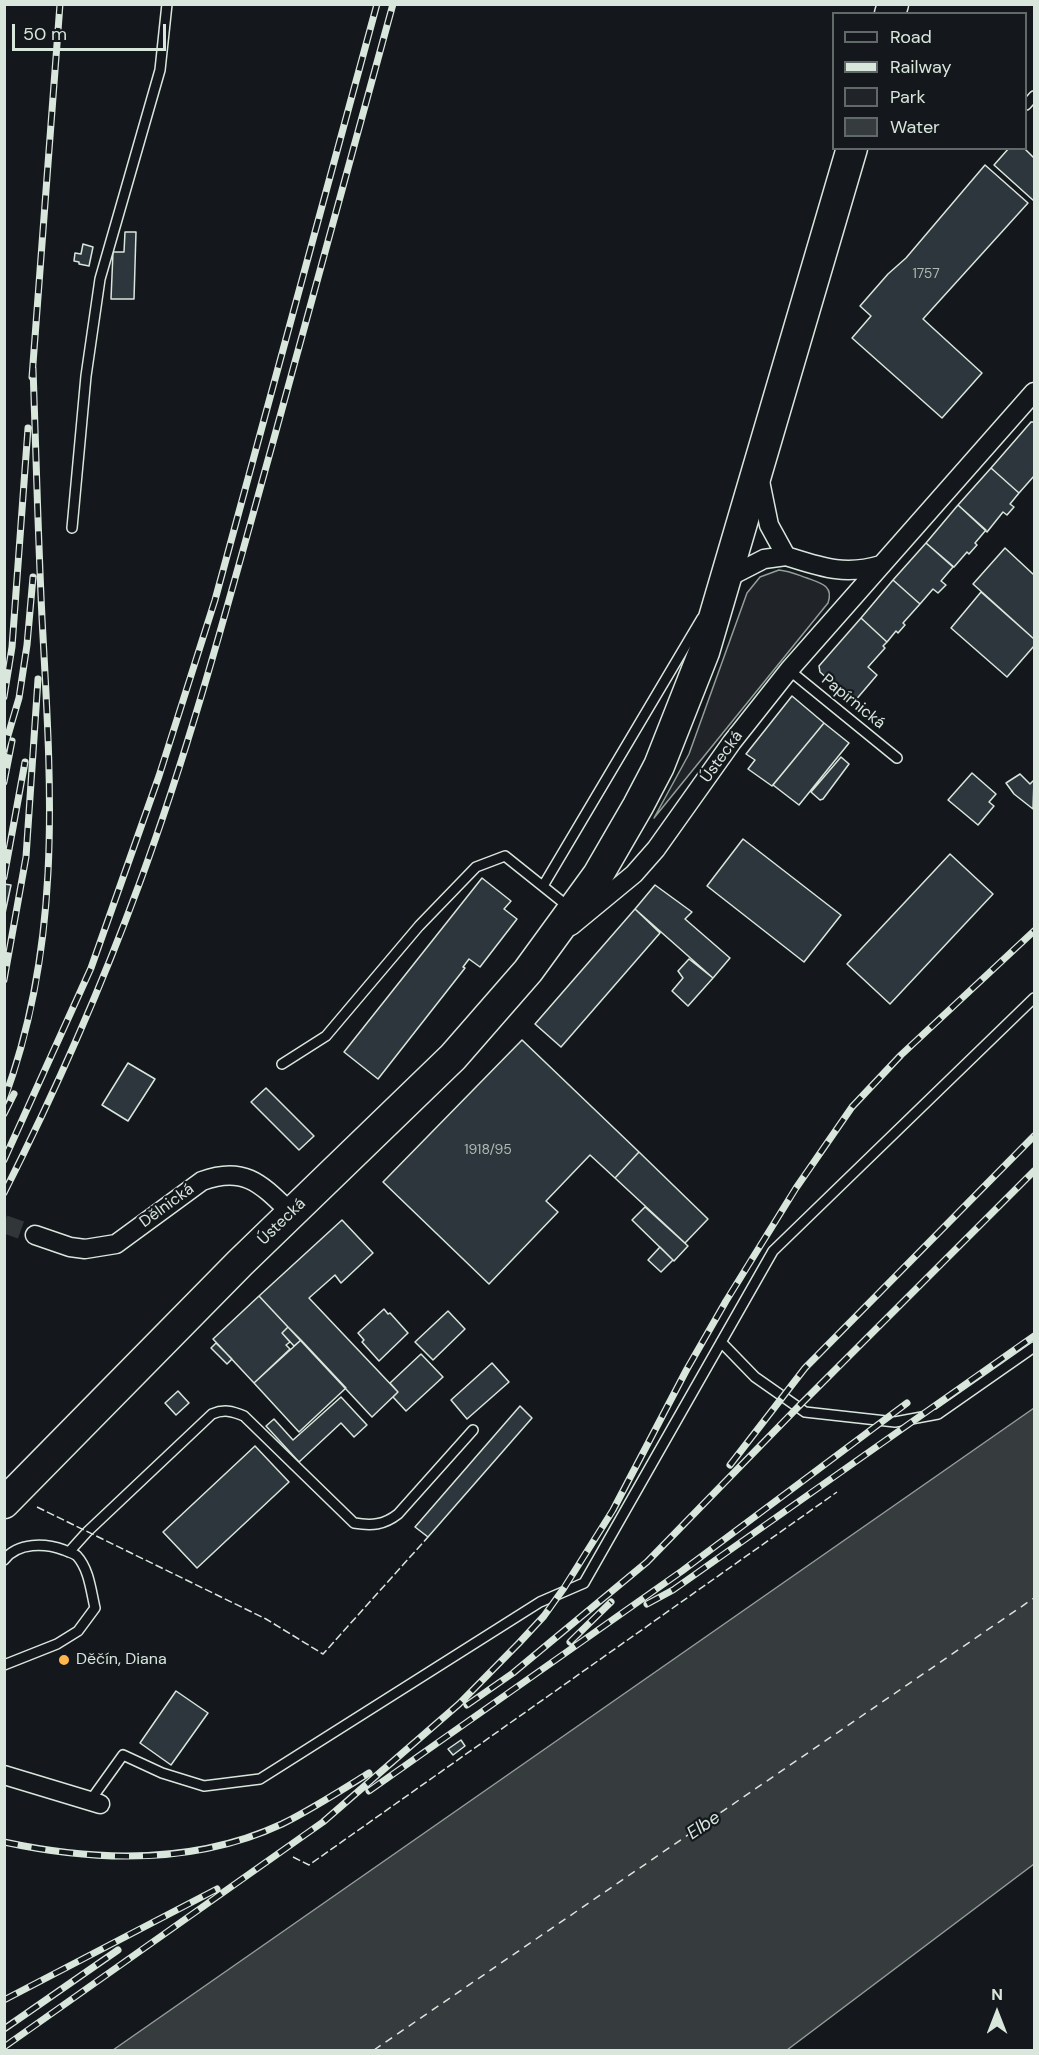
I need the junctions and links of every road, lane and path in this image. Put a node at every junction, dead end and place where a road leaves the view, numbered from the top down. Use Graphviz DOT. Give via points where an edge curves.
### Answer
graph roads {
  1 [pos="167,4"];
  2 [pos="851,150"];
  3 [pos="1035,392"];
  4 [pos="759,470"];
  5 [pos="72,528"];
  6 [pos="786,556"];
  7 [pos="881,565"];
  8 [pos="727,578"];
  9 [pos="789,670"];
  10 [pos="897,758"];
  11 [pos="543,886"];
  12 [pos="572,910"];
  13 [pos="554,937"];
  14 [pos="1035,998"];
  15 [pos="282,1064"];
  16 [pos="291,1213"];
  17 [pos="35,1235"];
  18 [pos="721,1342"];
  19 [pos="1035,1347"];
  20 [pos="473,1430"];
  21 [pos="4,1503"];
  22 [pos="69,1552"];
  23 [pos="4,1560"];
  24 [pos="4,1665"];
  25 [pos="4,1775"];
  26 [pos="95,1802"];
  1 -- 5 [label="lane" via="160,70 100,279"];
  2 -- 4 [label="main road, Ústecká"];
  3 -- 7 [label="street, Ústecká"];
  4 -- 6 [label="street" via="769,525"];
  4 -- 8 [label="main road, Ústecká"];
  6 -- 7 [label="street" via="829,570 860,571"];
  6 -- 8 [label="street" via="764,559"];
  7 -- 9 [label="street, Ústecká"];
  8 -- 11 [label="lane"];
  8 -- 12 [label="main road, Ústecká" via="704,652 659,766 598,875"];
  9 -- 10 [label="lane, Papírnická"];
  9 -- 13 [label="street, Ústecká" via="634,874"];
  11 -- 12 [label="lane"];
  11 -- 15 [label="lane" via="505,856 476,867 419,926 326,1036"];
  12 -- 13 [label="main road, Ústecká"];
  13 -- 16 [label="main road, Ústecká" via="453,1057"];
  14 -- 18 [label="lane" via="773,1251"];
  16 -- 17 [label="street, Dělnická" via="261,1185 245,1176 217,1175 202,1181 116,1244 78,1248"];
  16 -- 21 [label="main road, Ústecká"];
  18 -- 19 [label="lane" via="755,1377 805,1412 895,1422 938,1414"];
  18 -- 26 [label="lane" via="584,1583 540,1602 260,1779 204,1786 123,1755"];
  20 -- 22 [label="lane" via="398,1514 371,1526 354,1523 244,1416 222,1410 212,1414"];
  22 -- 23 [label="lane" via="50,1545 26,1547"];
  22 -- 24 [label="lane" via="76,1555 89,1577 94,1608 78,1631 57,1644"];
  25 -- 26 [label="street"];
}
